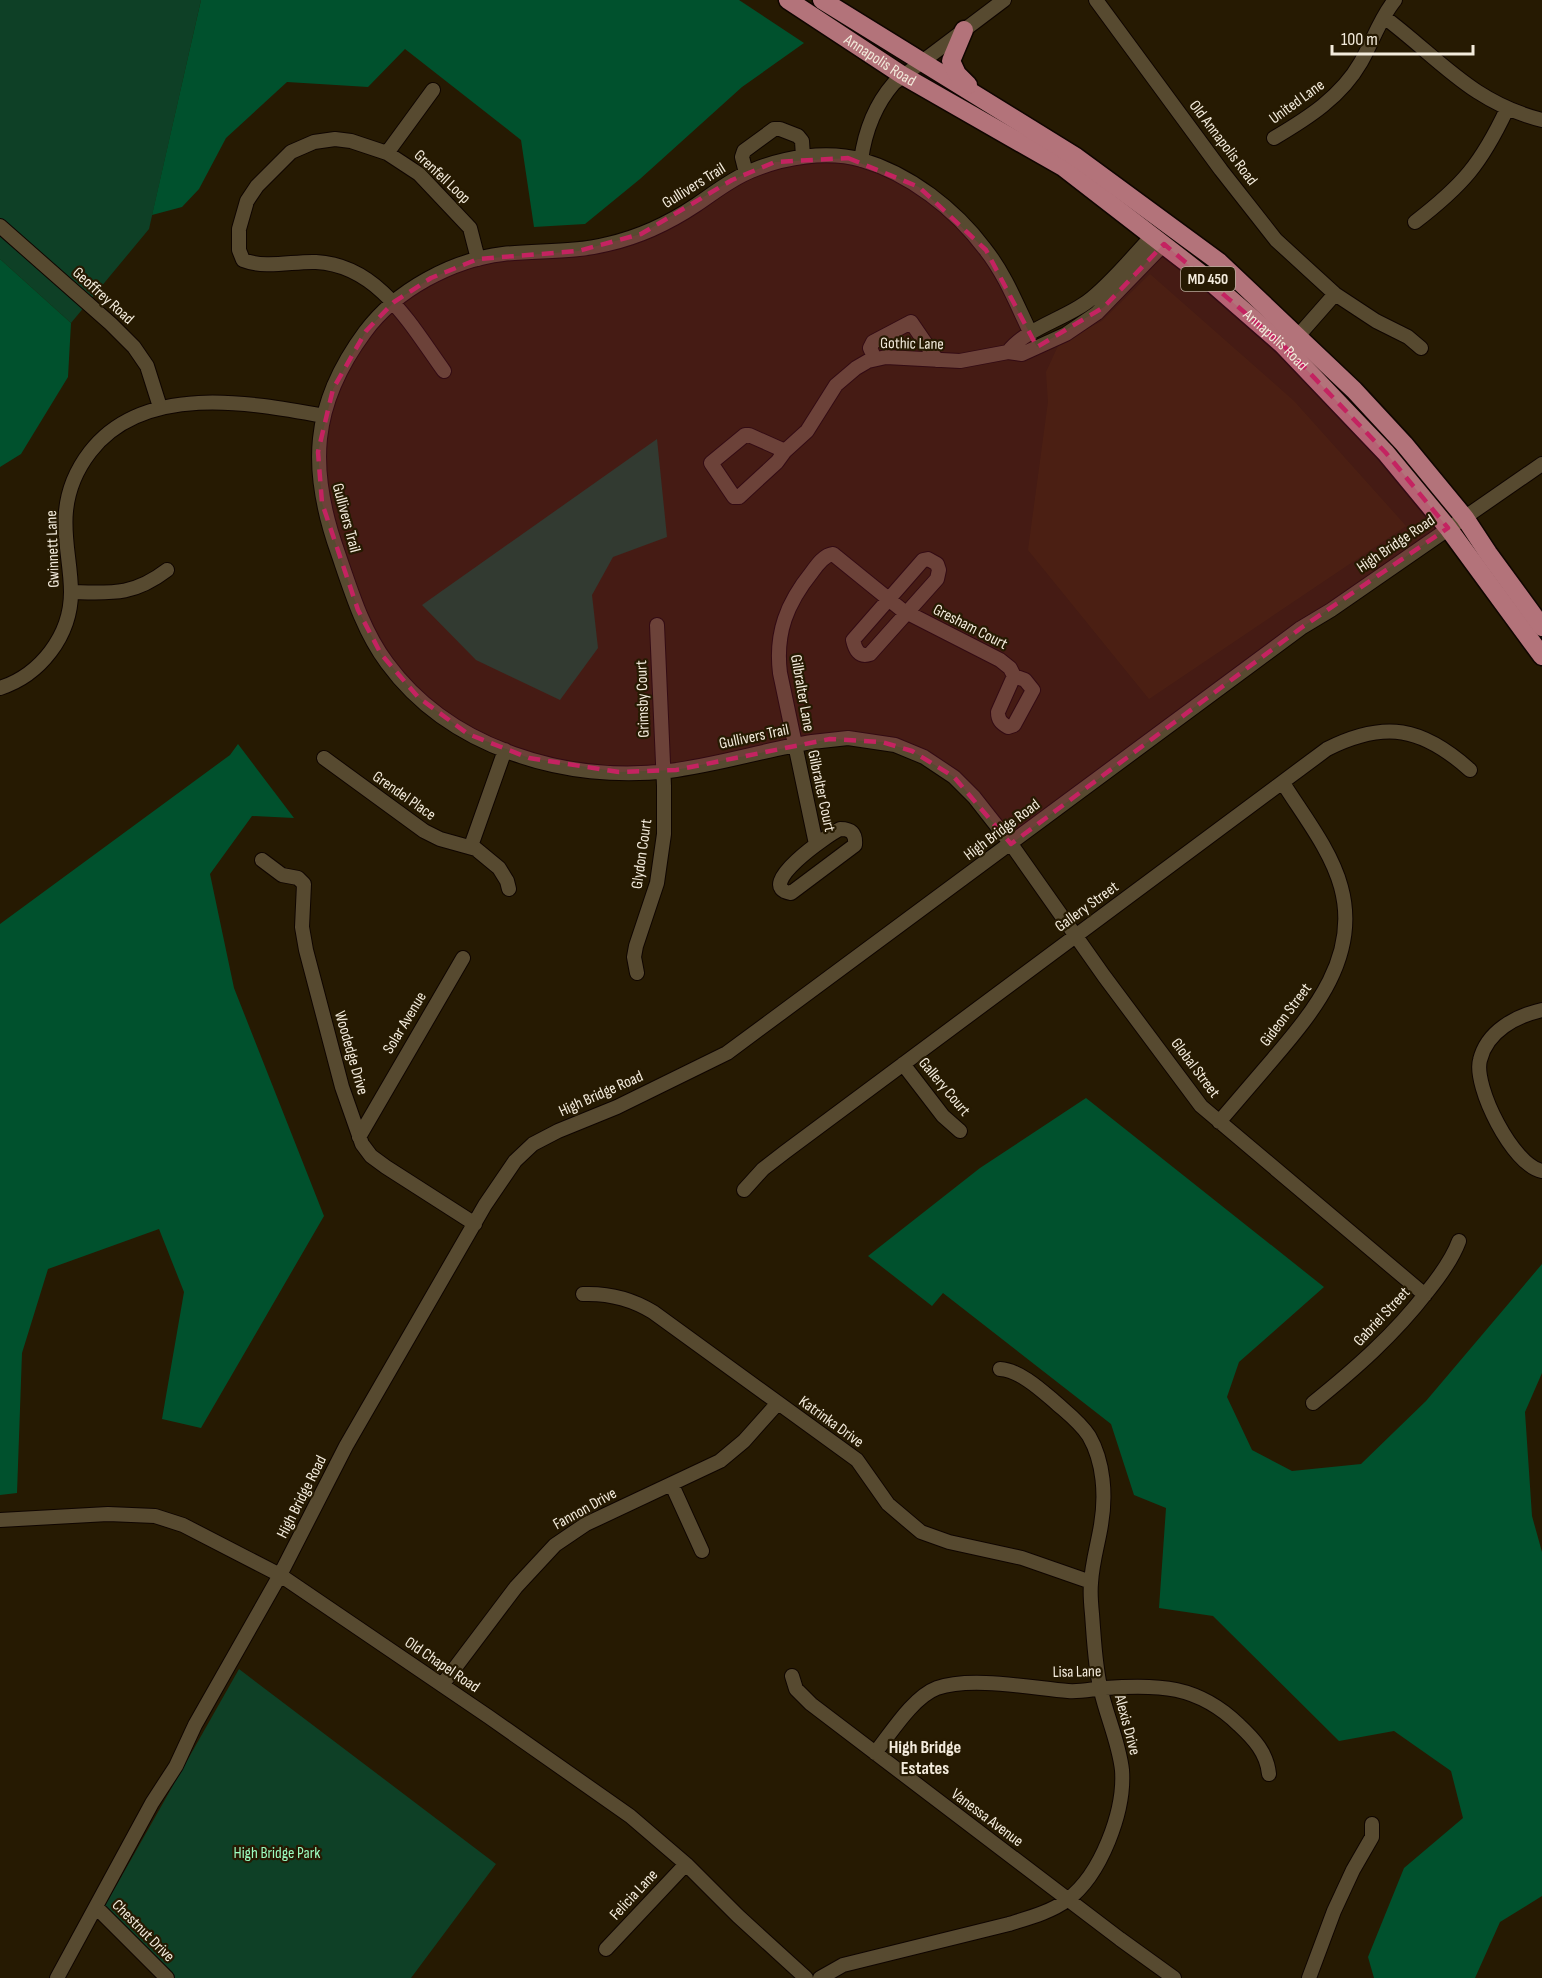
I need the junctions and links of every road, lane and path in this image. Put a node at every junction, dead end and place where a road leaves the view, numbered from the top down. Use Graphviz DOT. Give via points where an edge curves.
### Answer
graph roads {
  1 [pos="788,0"];
  2 [pos="822,0"];
  3 [pos="1004,0"];
  4 [pos="1096,0"];
  5 [pos="1395,0"];
  6 [pos="1384,17"];
  7 [pos="964,30"];
  8 [pos="921,61"];
  9 [pos="902,75"];
  10 [pos="433,90"];
  11 [pos="978,95"];
  12 [pos="1507,109"];
  13 [pos="1542,120"];
  14 [pos="1274,138"];
  15 [pos="387,153"];
  16 [pos="803,157"];
  17 [pos="861,160"];
  18 [pos="746,173"];
  19 [pos="1415,222"];
  20 [pos="0,226"];
  21 [pos="1158,239"];
  22 [pos="478,259"];
  23 [pos="1335,294"];
  24 [pos="394,303"];
  25 [pos="1031,334"];
  26 [pos="1298,336"];
  27 [pos="1421,348"];
  28 [pos="1008,352"];
  29 [pos="874,359"];
  30 [pos="937,360"];
  31 [pos="444,371"];
  32 [pos="160,407"];
  33 [pos="324,416"];
  34 [pos="785,451"];
  35 [pos="1542,464"];
  36 [pos="1466,518"];
  37 [pos="1448,528"];
  38 [pos="828,555"];
  39 [pos="167,570"];
  40 [pos="71,592"];
  41 [pos="887,600"];
  42 [pos="906,613"];
  43 [pos="657,625"];
  44 [pos="1542,627"];
  45 [pos="1542,656"];
  46 [pos="1014,676"];
  47 [pos="0,688"];
  48 [pos="795,745"];
  49 [pos="505,750"];
  50 [pos="324,758"];
  51 [pos="1470,770"];
  52 [pos="663,771"];
  53 [pos="1283,783"];
  54 [pos="816,844"];
  55 [pos="1011,844"];
  56 [pos="471,846"];
  57 [pos="262,860"];
  58 [pos="509,889"];
  59 [pos="1076,936"];
  60 [pos="463,958"];
  61 [pos="637,973"];
  62 [pos="1542,1010"];
  63 [pos="903,1064"];
  64 [pos="1219,1122"];
  65 [pos="960,1131"];
  66 [pos="359,1137"];
  67 [pos="1542,1171"];
  68 [pos="744,1190"];
  69 [pos="475,1224"];
  70 [pos="1459,1241"];
  71 [pos="584,1294"];
  72 [pos="1425,1295"];
  73 [pos="1000,1369"];
  74 [pos="1313,1403"];
  75 [pos="777,1404"];
  76 [pos="672,1485"];
  77 [pos="0,1520"];
  78 [pos="702,1551"];
  79 [pos="280,1575"];
  80 [pos="1091,1582"];
  81 [pos="792,1676"];
  82 [pos="442,1685"];
  83 [pos="1100,1688"];
  84 [pos="875,1753"];
  85 [pos="1269,1774"];
  86 [pos="1372,1824"];
  87 [pos="686,1864"];
  88 [pos="1068,1900"];
  89 [pos="96,1907"];
  90 [pos="606,1949"];
  91 [pos="57,1978"];
  92 [pos="167,1978"];
  93 [pos="806,1978"];
  94 [pos="820,1978"];
  95 [pos="1174,1978"];
  96 [pos="1309,1978"];
  1 -- 9 [label="main road, Annapolis Road / MD 450"];
  2 -- 8 [label="main road, Annapolis Road / MD 450"];
  3 -- 7 [label="street"];
  4 -- 23 [label="street, Old Annapolis Road" via="1276,240"];
  5 -- 6 [label="street, United Lane"];
  6 -- 12 [label="street" via="1461,81"];
  6 -- 14 [label="street, United Lane" via="1348,82 1321,108"];
  7 -- 8 [label="street"];
  7 -- 11 [label="main road" via="951,61 957,74"];
  8 -- 9 [label="street"];
  8 -- 11 [label="main road, Annapolis Road / MD 450"];
  9 -- 17 [label="street" via="875,108"];
  9 -- 21 [label="main road, Annapolis Road / MD 450" via="1063,167"];
  10 -- 15 [label="street"];
  11 -- 26 [label="main road, Annapolis Road / MD 450" via="1076,157 1219,262"];
  12 -- 13 [label="street"];
  12 -- 19 [label="street" via="1469,175"];
  15 -- 22 [label="street, Grenfell Loop" via="419,174 459,216 471,231"];
  15 -- 24 [label="street, Grenfell Loop" via="335,139 314,142 291,152 251,194 239,238 241,256 249,262 337,265 359,274"];
  16 -- 17 [label="street, Gullivers Trail"];
  16 -- 18 [label="street, Gullivers Trail"];
  16 -- 18 [label="street" via="798,136 774,129 744,151"];
  17 -- 25 [label="street, Gullivers Trail" via="919,187 959,219 996,264"];
  18 -- 22 [label="street, Gullivers Trail" via="682,214 621,241 578,251"];
  20 -- 32 [label="street, Geoffrey Road" via="134,347 147,366"];
  21 -- 25 [label="street, Gothic Lane" via="1088,302"];
  21 -- 28 [label="street, Gothic Lane" via="1104,307 1074,330 1022,354"];
  21 -- 37 [label="main road, Annapolis Road / MD 450" via="1283,345 1386,453"];
  22 -- 24 [label="street, Gullivers Trail" via="431,278"];
  23 -- 26 [label="street"];
  23 -- 27 [label="street, Old Annapolis Road"];
  24 -- 31 [label="street, Grenfell Loop"];
  24 -- 33 [label="street, Gullivers Trail" via="357,344 333,389"];
  25 -- 28 [label="street, Gothic Lane"];
  26 -- 36 [label="main road, Annapolis Road / MD 450" via="1397,436"];
  28 -- 30 [label="street, Gothic Lane" via="960,361"];
  29 -- 30 [label="street, Gothic Lane"];
  29 -- 30 [label="street" via="870,348 873,342 911,322"];
  29 -- 34 [label="street, Gothic Lane" via="836,385 807,431"];
  32 -- 33 [label="street, Gwinnett Lane" via="243,404"];
  32 -- 40 [label="street, Gwinnett Lane" via="116,426 80,467 66,510"];
  33 -- 49 [label="street, Gullivers Trail" via="318,452 322,503 367,629 387,663 418,697 461,730"];
  34 -- 34 [label="street, Gothic Lane" via="745,435 711,463 734,496 739,497"];
  35 -- 36 [label="street, High Bridge Road"];
  36 -- 37 [label="street, High Bridge Road"];
  36 -- 44 [label="main road, Annapolis Road / MD 450"];
  37 -- 45 [label="main road, Annapolis Road / MD 450"];
  37 -- 55 [label="street, High Bridge Road" via="1301,628"];
  38 -- 41 [label="street, Gresham Court" via="833,554"];
  38 -- 48 [label="street, Gilbralter Lane" via="791,602 780,633 778,658"];
  39 -- 40 [label="street" via="135,589"];
  40 -- 47 [label="street, Gwinnett Lane" via="68,618 54,647 31,672"];
  41 -- 42 [label="street, Gresham Court"];
  41 -- 42 [label="street, Gresham Court" via="923,560 937,564 937,579"];
  41 -- 42 [label="street, Gresham Court" via="853,640 860,654 870,654"];
  42 -- 46 [label="street, Gresham Court" via="1000,660"];
  43 -- 52 [label="street, Grimsby Court"];
  48 -- 52 [label="street, Gullivers Trail"];
  48 -- 54 [label="street, Gilbralter Court"];
  48 -- 55 [label="street, Gullivers Trail" via="860,739 912,752 954,777"];
  49 -- 52 [label="street, Gullivers Trail" via="579,769"];
  49 -- 56 [label="street"];
  50 -- 56 [label="street, Grendel Place" via="424,831"];
  51 -- 53 [label="street, Gallery Street" via="1437,744 1383,731 1354,737 1327,749"];
  52 -- 61 [label="street, Glydon Court" via="662,860 636,946"];
  53 -- 59 [label="street, Gallery Street"];
  53 -- 64 [label="street, Gideon Street" via="1322,845 1341,886 1346,912 1341,945 1332,978 1316,1007"];
  54 -- 54 [label="street" via="840,829 849,829 856,837 855,845 786,893 780,884 784,873"];
  55 -- 59 [label="street, Global Street"];
  55 -- 69 [label="street, High Bridge Road" via="728,1053 533,1144 500,1181"];
  56 -- 58 [label="street, Grendel Place" via="499,868"];
  57 -- 66 [label="street, Woodedge Drive" via="282,875 298,878 304,884 302,927 306,950"];
  59 -- 63 [label="street, Gallery Street"];
  59 -- 64 [label="street, Global Street" via="1194,1098"];
  60 -- 66 [label="street, Solar Avenue"];
  62 -- 67 [label="street" via="1511,1021 1498,1031 1483,1052 1479,1068 1496,1123 1509,1144"];
  63 -- 65 [label="street, Gallery Court" via="943,1116"];
  63 -- 68 [label="street, Gallery Street" via="763,1169"];
  64 -- 72 [label="street, Global Street"];
  66 -- 69 [label="street, Woodedge Drive" via="376,1160"];
  69 -- 79 [label="street, High Bridge Road" via="346,1446"];
  70 -- 72 [label="street, Gabriel Street"];
  71 -- 75 [label="street, Katrinka Drive" via="618,1297 645,1307"];
  72 -- 74 [label="street, Gabriel Street" via="1389,1338"];
  73 -- 80 [label="street, Alexis Drive" via="1018,1375 1050,1398 1081,1426 1094,1446 1103,1500"];
  75 -- 76 [label="street, Fannon Drive" via="725,1458"];
  75 -- 80 [label="street, Katrinka Drive" via="857,1460 888,1504 921,1532 940,1540 1022,1558"];
  76 -- 78 [label="street"];
  76 -- 82 [label="street, Fannon Drive" via="576,1529 555,1545 516,1587"];
  77 -- 79 [label="street, Old Chapel Road" via="108,1514 155,1516 181,1524"];
  79 -- 82 [label="street, Old Chapel Road"];
  79 -- 89 [label="street, High Bridge Road"];
  80 -- 83 [label="street, Alexis Drive"];
  81 -- 84 [label="street, Vanessa Avenue" via="805,1699"];
  82 -- 87 [label="street, Old Chapel Road" via="599,1793"];
  83 -- 84 [label="street, Lisa Lane" via="1072,1691 976,1683 940,1687 914,1705"];
  83 -- 85 [label="street, Lisa Lane" via="1163,1687 1208,1701 1233,1718 1258,1745"];
  83 -- 88 [label="street, Alexis Drive" via="1120,1759 1120,1804 1098,1862"];
  84 -- 88 [label="street, Vanessa Avenue"];
  86 -- 96 [label="street" via="1372,1837 1334,1911"];
  87 -- 90 [label="street, Felicia Lane"];
  87 -- 93 [label="street, Old Chapel Road"];
  88 -- 94 [label="street, Alexis Drive" via="1009,1924 843,1965"];
  88 -- 95 [label="street, Vanessa Avenue"];
  89 -- 91 [label="street, High Bridge Road"];
  89 -- 92 [label="street, Chestnut Drive"];
}
